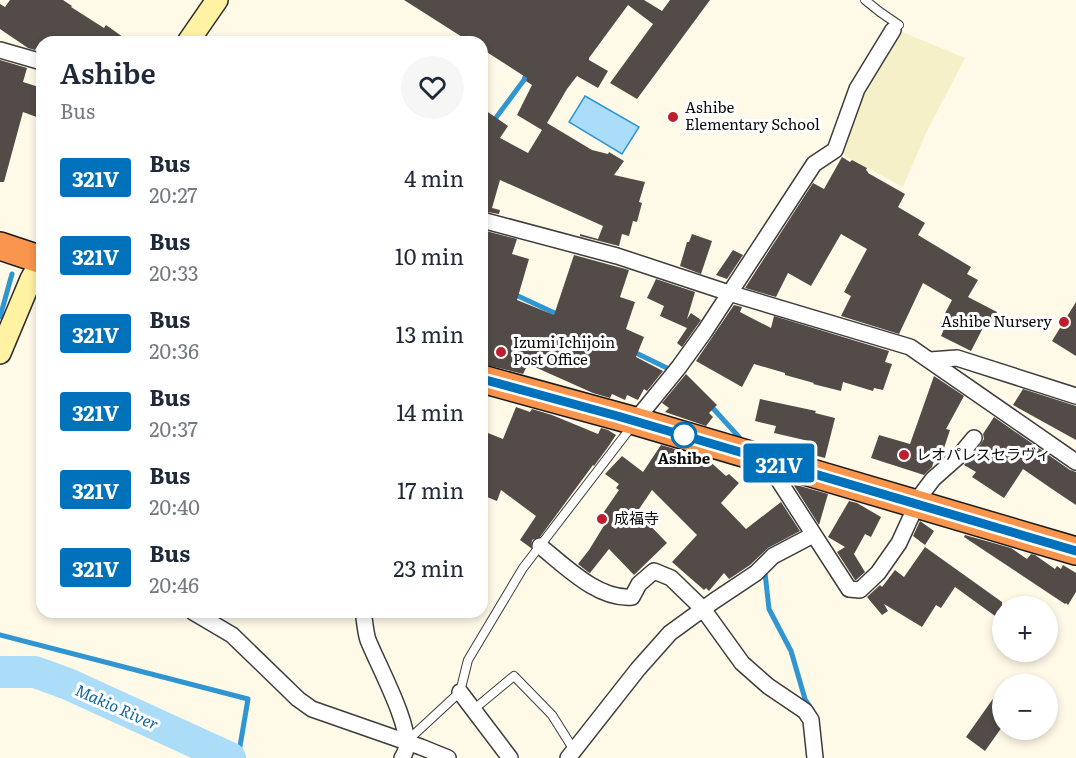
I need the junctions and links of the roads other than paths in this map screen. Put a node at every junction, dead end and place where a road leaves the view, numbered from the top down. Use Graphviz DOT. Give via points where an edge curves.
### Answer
graph roads {
  1 [pos="217,0"];
  2 [pos="865,0"];
  3 [pos="896,28"];
  4 [pos="192,36"];
  5 [pos="0,50"];
  6 [pos="36,60"];
  7 [pos="488,222"];
  8 [pos="0,246"];
  9 [pos="36,258"];
  10 [pos="36,270"];
  11 [pos="729,293"];
  12 [pos="0,353"];
  13 [pos="930,360"];
  14 [pos="488,381"];
  15 [pos="1076,396"];
  16 [pos="635,421"];
  17 [pos="974,438"];
  18 [pos="762,458"];
  19 [pos="1076,462"];
  20 [pos="916,504"];
  21 [pos="813,535"];
  22 [pos="540,546"];
  23 [pos="1076,551"];
  24 [pos="704,609"];
  25 [pos="203,618"];
  26 [pos="364,618"];
  27 [pos="460,692"];
  28 [pos="473,710"];
  29 [pos="405,750"];
  30 [pos="571,754"];
  31 [pos="448,758"];
  32 [pos="510,758"];
  33 [pos="815,758"];
  1 -- 4 [label="street"];
  2 -- 3 [label="lane"];
  3 -- 11 [label="street" via="857,89 835,150 814,164"];
  5 -- 6 [label="street"];
  7 -- 11 [label="street" via="617,256"];
  8 -- 9 [label="highway"];
  10 -- 12 [label="street"];
  11 -- 13 [label="street" via="910,348"];
  11 -- 16 [label="street" via="679,367"];
  13 -- 15 [label="street" via="957,358"];
  13 -- 19 [label="street"];
  14 -- 16 [label="highway"];
  16 -- 18 [label="highway"];
  16 -- 22 [label="lane"];
  17 -- 20 [label="street" via="933,480"];
  18 -- 20 [label="highway"];
  18 -- 21 [label="street"];
  20 -- 21 [label="street" via="899,543 860,590 849,589"];
  20 -- 23 [label="highway"];
  21 -- 24 [label="street" via="773,556 756,573"];
  22 -- 24 [label="street" via="603,592 632,597 639,584 654,571 671,578"];
  22 -- 27 [label="lane" via="468,660"];
  24 -- 30 [label="street" via="670,633"];
  24 -- 33 [label="street" via="742,663 806,711 811,720"];
  25 -- 29 [label="street" via="232,635 312,709"];
  26 -- 29 [label="street" via="367,637 403,724"];
  27 -- 28 [label="street"];
  27 -- 29 [label="lane"];
  28 -- 30 [label="lane" via="514,676 552,715"];
  28 -- 32 [label="street"];
  29 -- 31 [label="street"];
}
